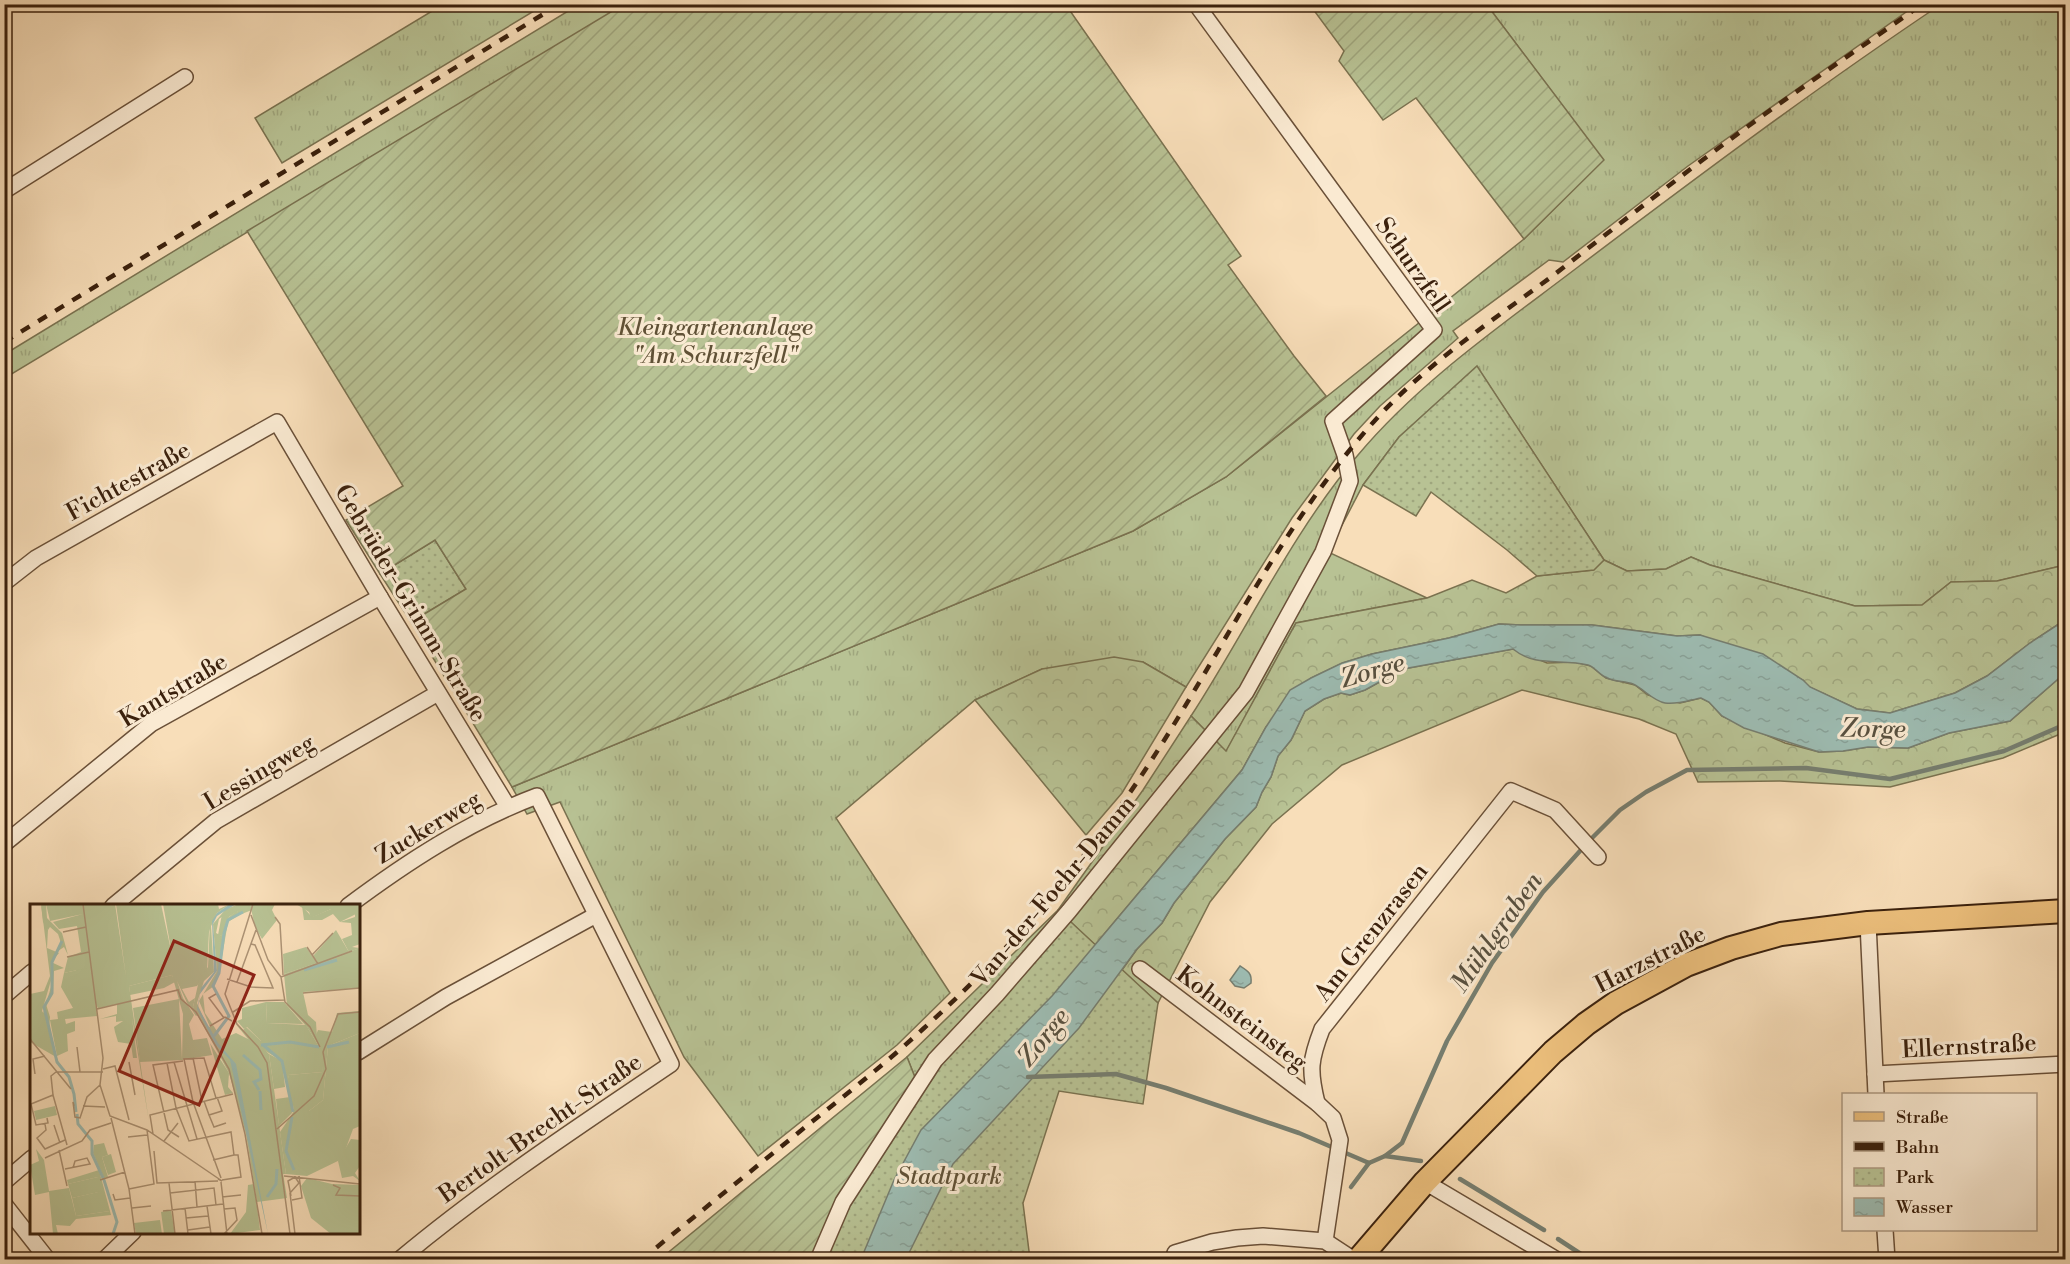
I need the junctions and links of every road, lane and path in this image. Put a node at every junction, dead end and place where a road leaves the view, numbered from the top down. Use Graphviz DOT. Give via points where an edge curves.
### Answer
graph roads {
  1 [pos="1196,4"];
  2 [pos="185,77"];
  3 [pos="4,191"];
  4 [pos="277,422"];
  5 [pos="1323,552"];
  6 [pos="4,583"];
  7 [pos="380,597"];
  8 [pos="438,693"];
  9 [pos="537,796"];
  10 [pos="508,807"];
  11 [pos="4,844"];
  12 [pos="1589,848"];
  13 [pos="115,904"];
  14 [pos="351,904"];
  15 [pos="2066,911"];
  16 [pos="596,915"];
  17 [pos="1868,923"];
  18 [pos="1140,969"];
  19 [pos="30,974"];
  20 [pos="4,996"];
  21 [pos="360,1051"];
  22 [pos="2066,1064"];
  23 [pos="1875,1074"];
  24 [pos="1876,1093"];
  25 [pos="1317,1103"];
  26 [pos="30,1160"];
  27 [pos="4,1182"];
  28 [pos="1425,1182"];
  29 [pos="4,1204"];
  30 [pos="1885,1231"];
  31 [pos="133,1234"];
  32 [pos="1325,1241"];
  33 [pos="1175,1253"];
  34 [pos="48,1260"];
  35 [pos="104,1260"];
  36 [pos="399,1260"];
  37 [pos="818,1260"];
  38 [pos="1356,1260"];
  39 [pos="1557,1260"];
  40 [pos="1887,1260"];
  1 -- 5 [label="street, Schurzfell" via="1434,330 1334,421 1350,481"];
  2 -- 3 [label="street"];
  4 -- 6 [label="street, Fichtestraße" via="36,558"];
  4 -- 7 [label="street, Gebrüder-Grimm-Straße"];
  5 -- 37 [label="street, Van-der-Foehr-Damm" via="1246,692 1069,910 935,1060 843,1202"];
  7 -- 8 [label="street, Gebrüder-Grimm-Straße"];
  7 -- 11 [label="street, Kantstraße" via="151,724"];
  8 -- 10 [label="street, Gebrüder-Grimm-Straße"];
  8 -- 13 [label="street, Lessingweg" via="216,821"];
  9 -- 10 [label="street, Zuckerweg"];
  9 -- 16 [label="street, Bertolt-Brecht-Straße"];
  10 -- 14 [label="street, Zuckerweg" via="437,843"];
  12 -- 25 [label="street, Am Grenzrasen" via="1555,810 1511,791 1322,1029 1312,1054 1311,1078"];
  15 -- 17 [label="main road, Harzstraße"];
  16 -- 21 [label="street" via="446,997"];
  16 -- 36 [label="street, Bertolt-Brecht-Straße" via="670,1064 518,1167"];
  17 -- 23 [label="street"];
  17 -- 28 [label="main road, Harzstraße" via="1781,934 1731,948 1640,989 1586,1024 1553,1052"];
  18 -- 25 [label="street, Kohnsteinsteg"];
  19 -- 20 [label="street"];
  22 -- 23 [label="street, Ellernstraße"];
  23 -- 24 [label="street"];
  25 -- 32 [label="street, Am Grenzrasen" via="1333,1118 1340,1140"];
  26 -- 27 [label="street"];
  28 -- 38 [label="main road, Harzstraße"];
  28 -- 39 [label="street"];
  29 -- 34 [label="street"];
  30 -- 40 [label="street"];
  31 -- 35 [label="street"];
  32 -- 33 [label="street" via="1237,1238"];
  32 -- 38 [label="street"];
}
